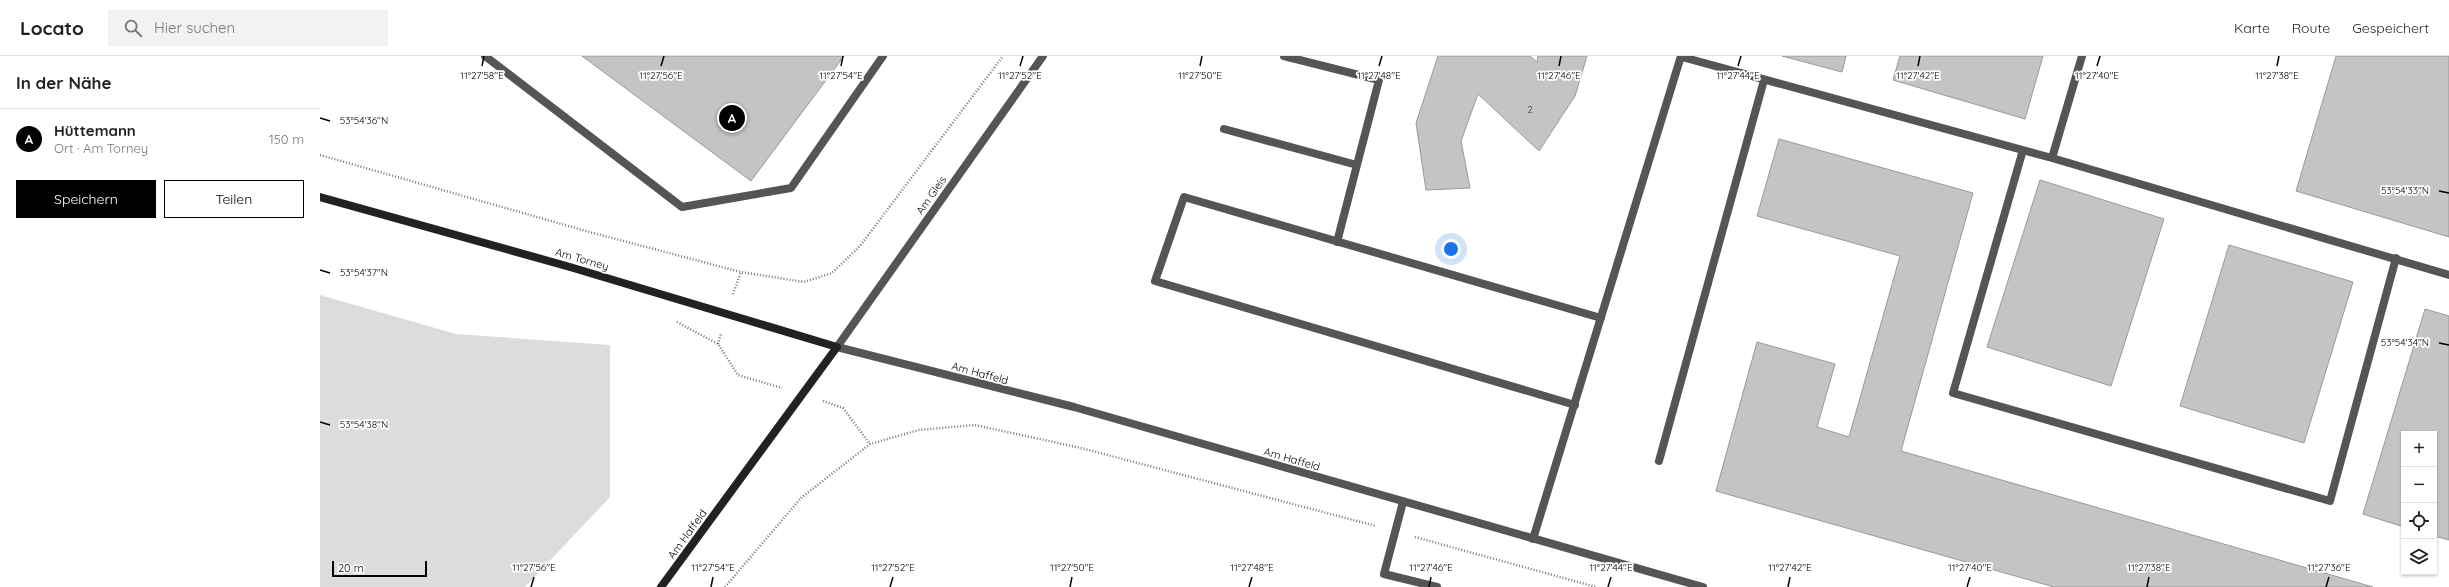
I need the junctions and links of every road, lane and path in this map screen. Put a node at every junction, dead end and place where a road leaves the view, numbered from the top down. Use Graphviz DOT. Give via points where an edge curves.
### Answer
graph roads {
  1 [pos="484,56"];
  2 [pos="883,56"];
  3 [pos="1003,56"];
  4 [pos="1042,56"];
  5 [pos="1284,56"];
  6 [pos="2082,56"];
  7 [pos="1682,57"];
  8 [pos="1764,80"];
  9 [pos="1224,129"];
  10 [pos="2022,150"];
  11 [pos="320,155"];
  12 [pos="2052,158"];
  13 [pos="1357,165"];
  14 [pos="320,196"];
  15 [pos="1337,242"];
  16 [pos="2396,258"];
  17 [pos="2449,275"];
  18 [pos="1601,318"];
  19 [pos="837,347"];
  20 [pos="1575,405"];
  21 [pos="1659,461"];
  22 [pos="1403,502"];
  23 [pos="1395,531"];
  24 [pos="1533,539"];
  25 [pos="661,587"];
  26 [pos="725,587"];
  27 [pos="1437,587"];
  28 [pos="1596,587"];
  29 [pos="1703,587"];
  1 -- 2 [label="street" via="682,207 791,188"];
  3 -- 11 [label="path" via="860,246 832,273 804,282 741,272 593,233"];
  4 -- 19 [label="street, Am Gleis"];
  5 -- 13 [label="street" via="1379,80"];
  6 -- 12 [label="street"];
  7 -- 8 [label="street"];
  7 -- 18 [label="street"];
  8 -- 10 [label="street"];
  8 -- 21 [label="street"];
  9 -- 13 [label="street"];
  10 -- 12 [label="street"];
  10 -- 16 [label="street" via="1953,393 2330,501"];
  12 -- 16 [label="street"];
  13 -- 15 [label="street"];
  14 -- 19 [label="street, Am Torney"];
  15 -- 18 [label="street"];
  15 -- 20 [label="street" via="1184,197 1155,281"];
  16 -- 17 [label="street"];
  18 -- 20 [label="street"];
  19 -- 22 [label="street, Am Haffeld" via="1074,408"];
  19 -- 25 [label="street, Am Haffeld"];
  20 -- 24 [label="street"];
  22 -- 23 [label="street"];
  22 -- 24 [label="street, Am Haffeld"];
  23 -- 26 [label="path" via="1081,448 975,425 919,430 870,444 801,498"];
  23 -- 27 [label="street" via="1384,574"];
  23 -- 28 [label="path"];
  24 -- 29 [label="street, Am Haffeld"];
}
